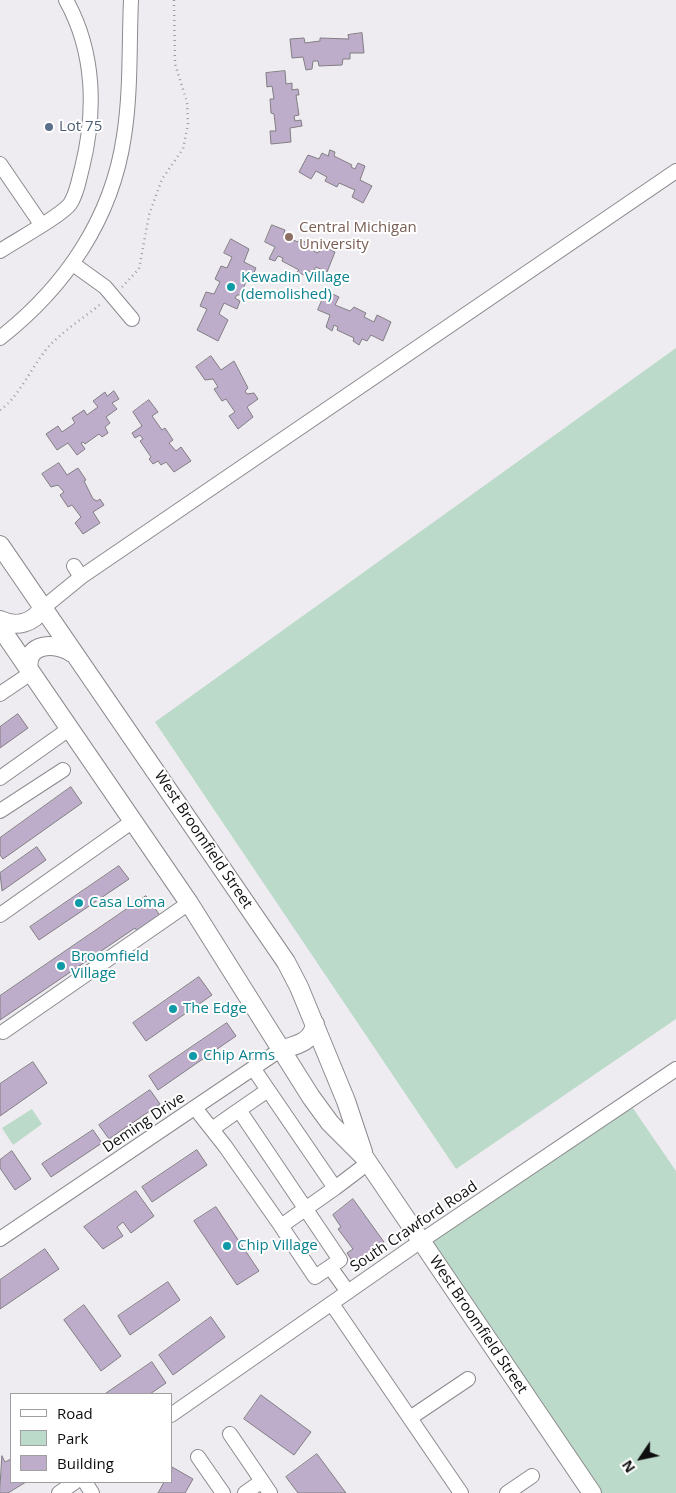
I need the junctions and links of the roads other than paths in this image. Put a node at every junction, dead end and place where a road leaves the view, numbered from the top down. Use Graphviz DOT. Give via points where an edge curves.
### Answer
graph roads {
  1 [pos="66,0"];
  2 [pos="131,0"];
  3 [pos="0,164"];
  4 [pos="676,171"];
  5 [pos="41,224"];
  6 [pos="0,251"];
  7 [pos="73,264"];
  8 [pos="132,318"];
  9 [pos="0,338"];
  10 [pos="0,545"];
  11 [pos="43,608"];
  12 [pos="0,620"];
  13 [pos="0,627"];
  14 [pos="77,656"];
  15 [pos="30,672"];
  16 [pos="0,694"];
  17 [pos="69,729"];
  18 [pos="63,770"];
  19 [pos="0,778"];
  20 [pos="0,811"];
  21 [pos="133,821"];
  22 [pos="188,903"];
  23 [pos="0,915"];
  24 [pos="315,1024"];
  25 [pos="3,1032"];
  26 [pos="280,1050"];
  27 [pos="253,1068"];
  28 [pos="676,1069"];
  29 [pos="268,1090"];
  30 [pos="195,1108"];
  31 [pos="239,1110"];
  32 [pos="212,1129"];
  33 [pos="367,1161"];
  34 [pos="335,1188"];
  35 [pos="306,1208"];
  36 [pos="281,1226"];
  37 [pos="0,1238"];
  38 [pos="421,1242"];
  39 [pos="330,1267"];
  40 [pos="348,1292"];
  41 [pos="332,1304"];
  42 [pos="468,1379"];
  43 [pos="172,1414"];
  44 [pos="410,1418"];
  45 [pos="230,1434"];
  46 [pos="198,1457"];
  47 [pos="532,1476"];
  48 [pos="74,1483"];
  49 [pos="266,1487"];
  50 [pos="59,1493"];
  51 [pos="223,1493"];
  52 [pos="244,1493"];
  53 [pos="461,1493"];
  54 [pos="506,1493"];
  55 [pos="592,1493"];
  1 -- 5 [label="street" via="86,55 92,100 90,130 71,201"];
  2 -- 7 [label="street" via="128,106 122,151 105,205"];
  3 -- 5 [label="street"];
  4 -- 11 [label="street" via="77,572"];
  5 -- 6 [label="street"];
  7 -- 8 [label="street" via="112,294"];
  7 -- 9 [label="street" via="40,303"];
  10 -- 11 [label="main road, West Broomfield Street"];
  11 -- 12 [label="main road" via="22,624"];
  11 -- 14 [label="main road, West Broomfield Street"];
  13 -- 15 [label="main road, West Broomfield Street"];
  14 -- 15 [label="main road" via="64,648 46,645 32,652 28,662"];
  14 -- 24 [label="main road, West Broomfield Street" via="286,962"];
  15 -- 16 [label="street"];
  15 -- 17 [label="main road, West Broomfield Street"];
  17 -- 19 [label="street"];
  17 -- 21 [label="main road, West Broomfield Street"];
  18 -- 20 [label="street"];
  21 -- 22 [label="main road, West Broomfield Street"];
  21 -- 23 [label="street"];
  22 -- 25 [label="street"];
  22 -- 26 [label="main road, West Broomfield Street"];
  24 -- 26 [label="main road" via="306,1041"];
  24 -- 33 [label="main road, West Broomfield Street"];
  26 -- 27 [label="street, Deming Drive"];
  26 -- 33 [label="main road, West Broomfield Street" via="323,1114"];
  27 -- 29 [label="street"];
  27 -- 30 [label="street, Deming Drive"];
  28 -- 38 [label="street, South Crawford Road"];
  29 -- 31 [label="street"];
  29 -- 34 [label="street"];
  30 -- 32 [label="street"];
  30 -- 37 [label="street, Deming Drive"];
  31 -- 32 [label="street"];
  31 -- 35 [label="street"];
  32 -- 36 [label="street"];
  33 -- 34 [label="street"];
  33 -- 38 [label="main road, West Broomfield Street"];
  34 -- 35 [label="street"];
  35 -- 36 [label="street"];
  35 -- 39 [label="street" via="340,1260"];
  36 -- 39 [label="street" via="315,1277"];
  38 -- 40 [label="street, South Crawford Road"];
  38 -- 55 [label="main road, West Broomfield Street"];
  39 -- 40 [label="street"];
  40 -- 41 [label="street, South Crawford Road"];
  41 -- 43 [label="street, South Crawford Road"];
  41 -- 44 [label="street"];
  42 -- 44 [label="street"];
  44 -- 53 [label="street"];
  45 -- 49 [label="street"];
  46 -- 51 [label="street"];
  47 -- 54 [label="street"];
  48 -- 50 [label="street"];
  49 -- 52 [label="street"];
}
